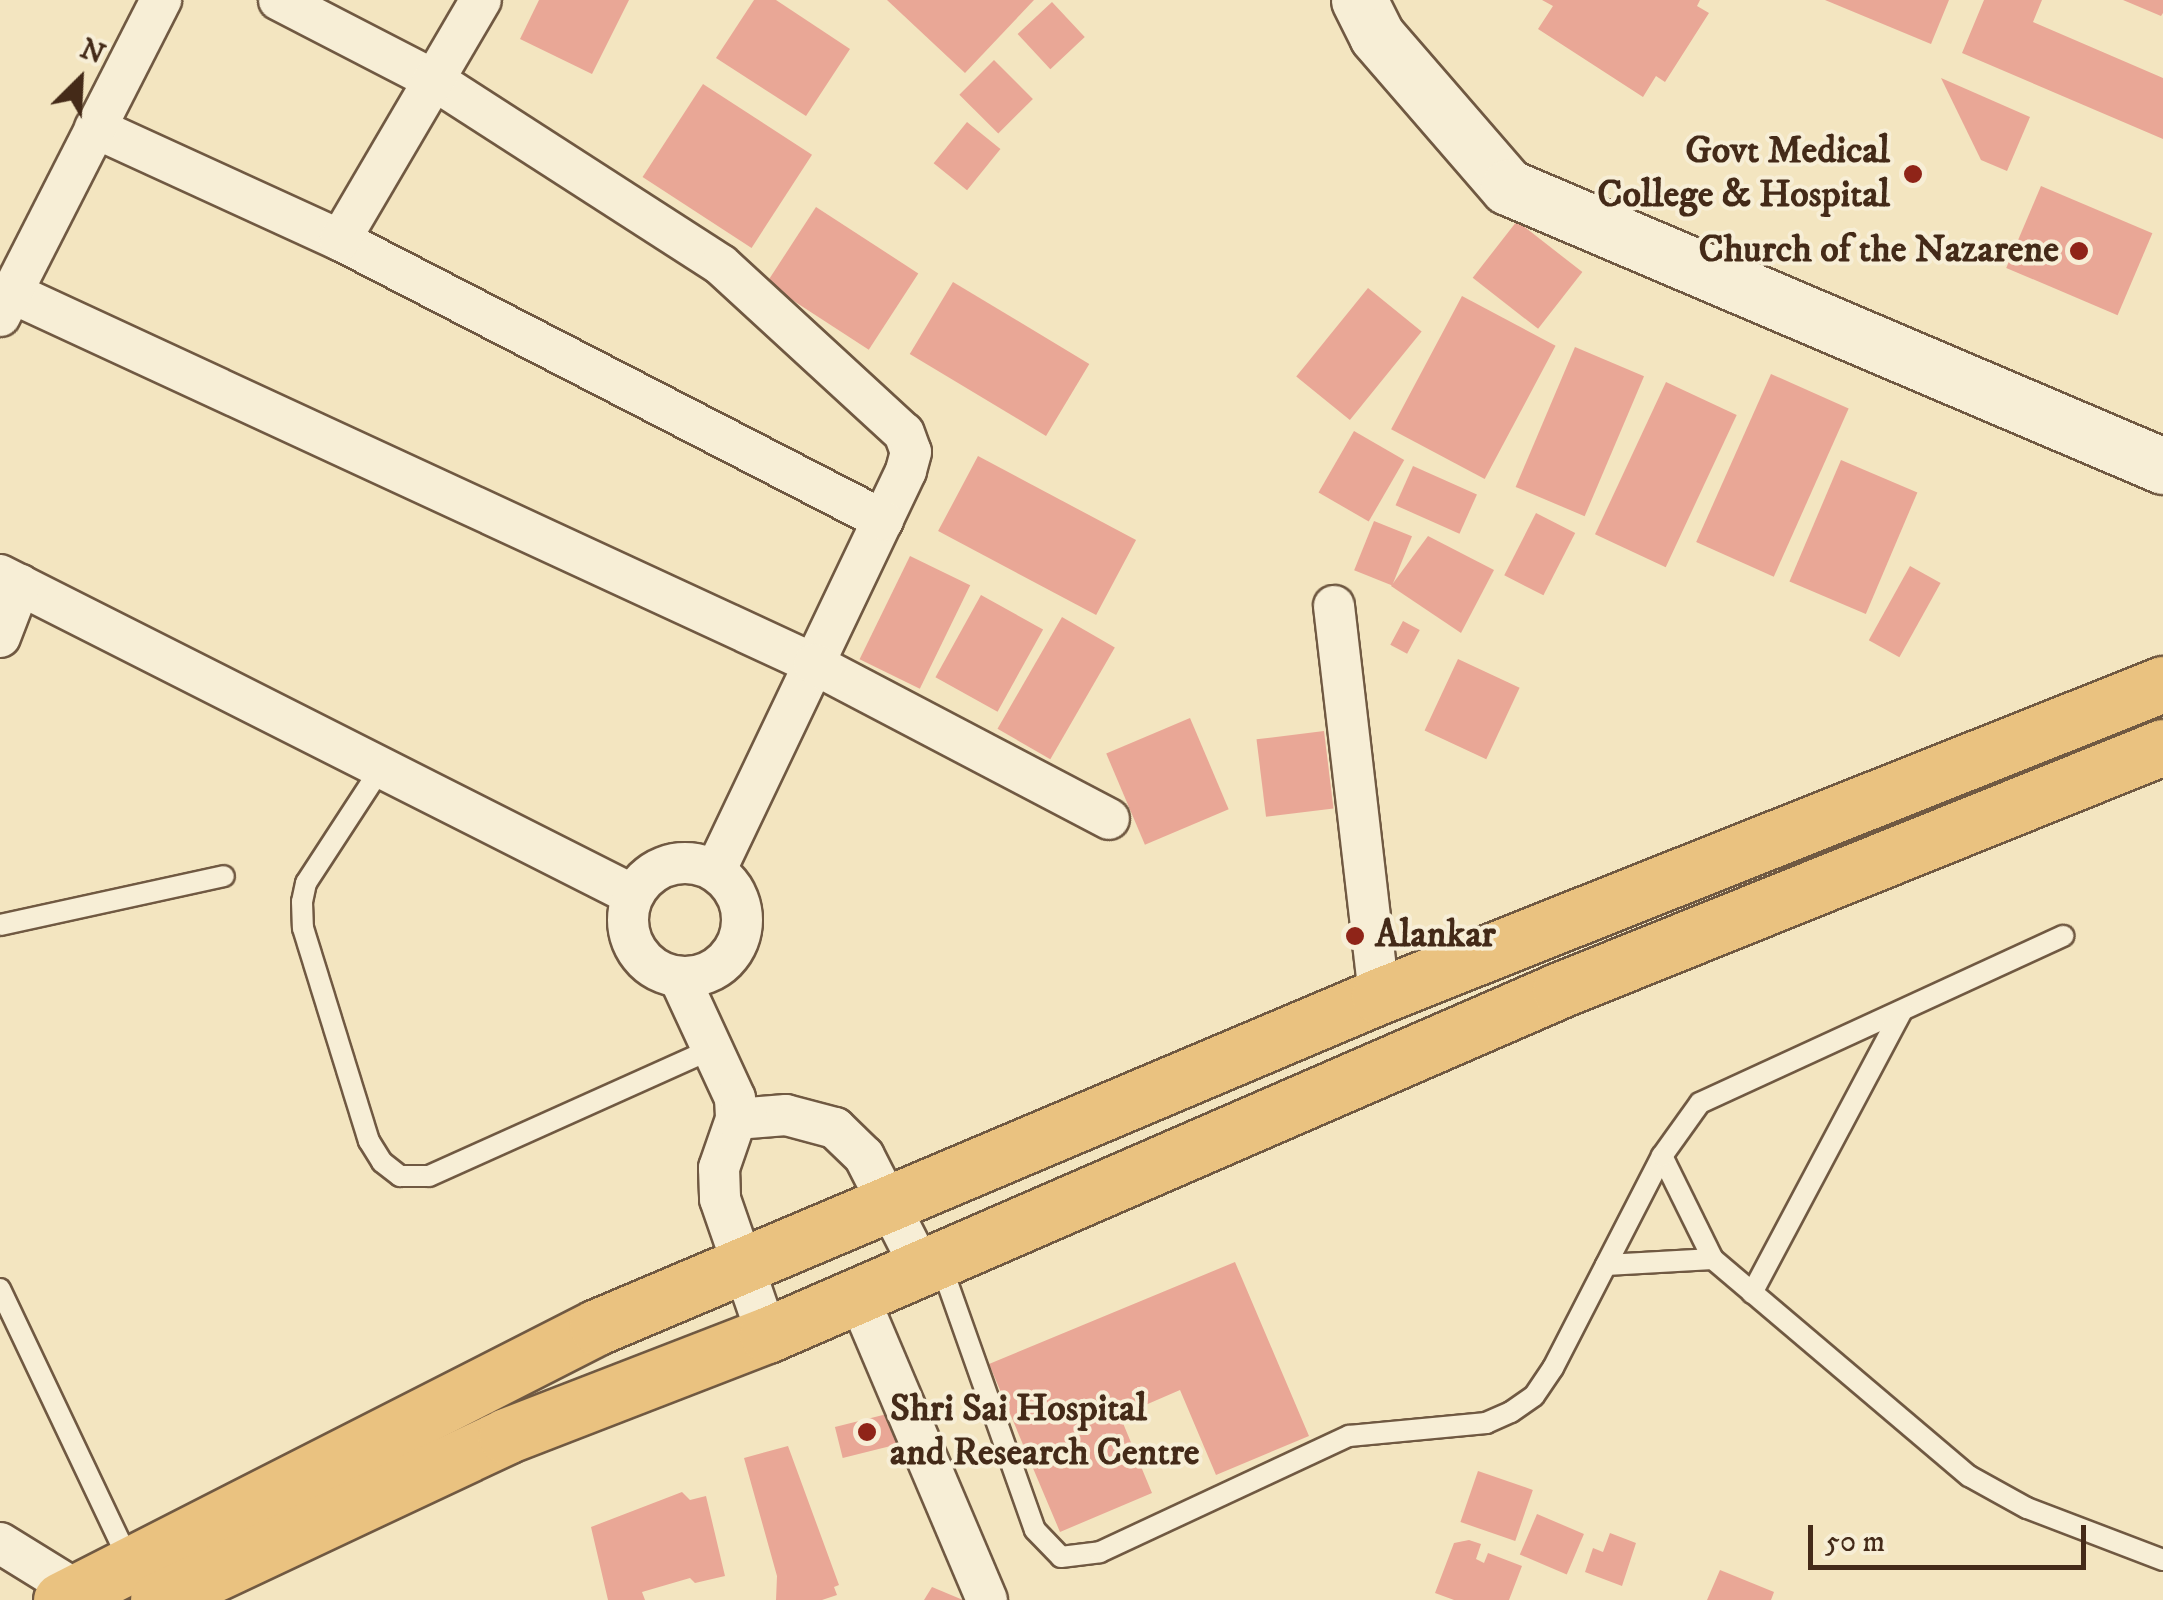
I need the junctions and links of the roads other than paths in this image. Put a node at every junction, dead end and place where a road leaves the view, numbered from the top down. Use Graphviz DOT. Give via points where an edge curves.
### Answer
graph roads {
  1 [pos="161,0"];
  2 [pos="279,0"];
  3 [pos="482,0"];
  4 [pos="1359,0"];
  5 [pos="434,80"];
  6 [pos="96,128"];
  7 [pos="340,240"];
  8 [pos="6,305"];
  9 [pos="2163,466"];
  10 [pos="883,520"];
  11 [pos="10,580"];
  12 [pos="1334,606"];
  13 [pos="0,636"];
  14 [pos="814,664"];
  15 [pos="2163,684"];
  16 [pos="2163,747"];
  17 [pos="381,768"];
  18 [pos="1109,820"];
  19 [pos="715,871"];
  20 [pos="224,876"];
  21 [pos="634,895"];
  22 [pos="0,926"];
  23 [pos="2063,936"];
  24 [pos="679,976"];
  25 [pos="1379,996"];
  26 [pos="1902,1011"];
  27 [pos="712,1049"];
  28 [pos="736,1119"];
  29 [pos="1662,1156"];
  30 [pos="890,1203"];
  31 [pos="1713,1260"];
  32 [pos="930,1264"];
  33 [pos="1606,1265"];
  34 [pos="742,1266"];
  35 [pos="0,1289"];
  36 [pos="1752,1294"];
  37 [pos="858,1296"];
  38 [pos="767,1335"];
  39 [pos="0,1542"];
  40 [pos="2163,1560"];
  41 [pos="144,1580"];
  42 [pos="69,1595"];
  43 [pos="987,1600"];
  1 -- 6 [label="street"];
  2 -- 5 [label="street"];
  3 -- 5 [label="street"];
  4 -- 9 [label="street" via="1377,36 1508,186"];
  5 -- 7 [label="street"];
  5 -- 10 [label="street" via="721,265 888,412 911,452"];
  6 -- 7 [label="street"];
  6 -- 8 [label="street"];
  7 -- 10 [label="street"];
  8 -- 14 [label="street"];
  10 -- 14 [label="street"];
  11 -- 13 [label="street"];
  11 -- 17 [label="street"];
  12 -- 25 [label="street"];
  14 -- 18 [label="street"];
  14 -- 19 [label="street"];
  15 -- 25 [label="main road"];
  16 -- 32 [label="main road" via="1560,990"];
  17 -- 21 [label="street"];
  17 -- 27 [label="lane" via="306,883 302,902 353,1088 382,1162 400,1176 430,1176"];
  19 -- 21 [label="street" via="677,863 644,880"];
  19 -- 24 [label="street" via="739,902 738,940 714,969"];
  20 -- 22 [label="lane"];
  21 -- 24 [label="street" via="628,912 635,948 646,962"];
  23 -- 26 [label="lane"];
  24 -- 27 [label="street"];
  25 -- 30 [label="main road"];
  26 -- 29 [label="lane" via="1713,1094"];
  26 -- 36 [label="lane"];
  27 -- 28 [label="street" via="735,1098"];
  28 -- 30 [label="street" via="786,1116 835,1128 864,1156"];
  28 -- 34 [label="street" via="719,1168 720,1199"];
  29 -- 31 [label="lane"];
  29 -- 33 [label="lane"];
  30 -- 32 [label="street"];
  30 -- 34 [label="main road"];
  31 -- 33 [label="lane"];
  31 -- 36 [label="lane"];
  32 -- 33 [label="lane" via="1035,1530 1048,1550 1072,1558 1100,1552 1349,1436 1486,1423 1511,1412 1534,1396 1553,1368"];
  32 -- 37 [label="main road"];
  34 -- 38 [label="street"];
  34 -- 41 [label="main road" via="597,1327"];
  35 -- 41 [label="lane"];
  36 -- 40 [label="lane" via="1991,1491"];
  37 -- 38 [label="main road"];
  37 -- 43 [label="street"];
  38 -- 41 [label="main road"];
  39 -- 42 [label="street"];
  41 -- 42 [label="main road"];
}
